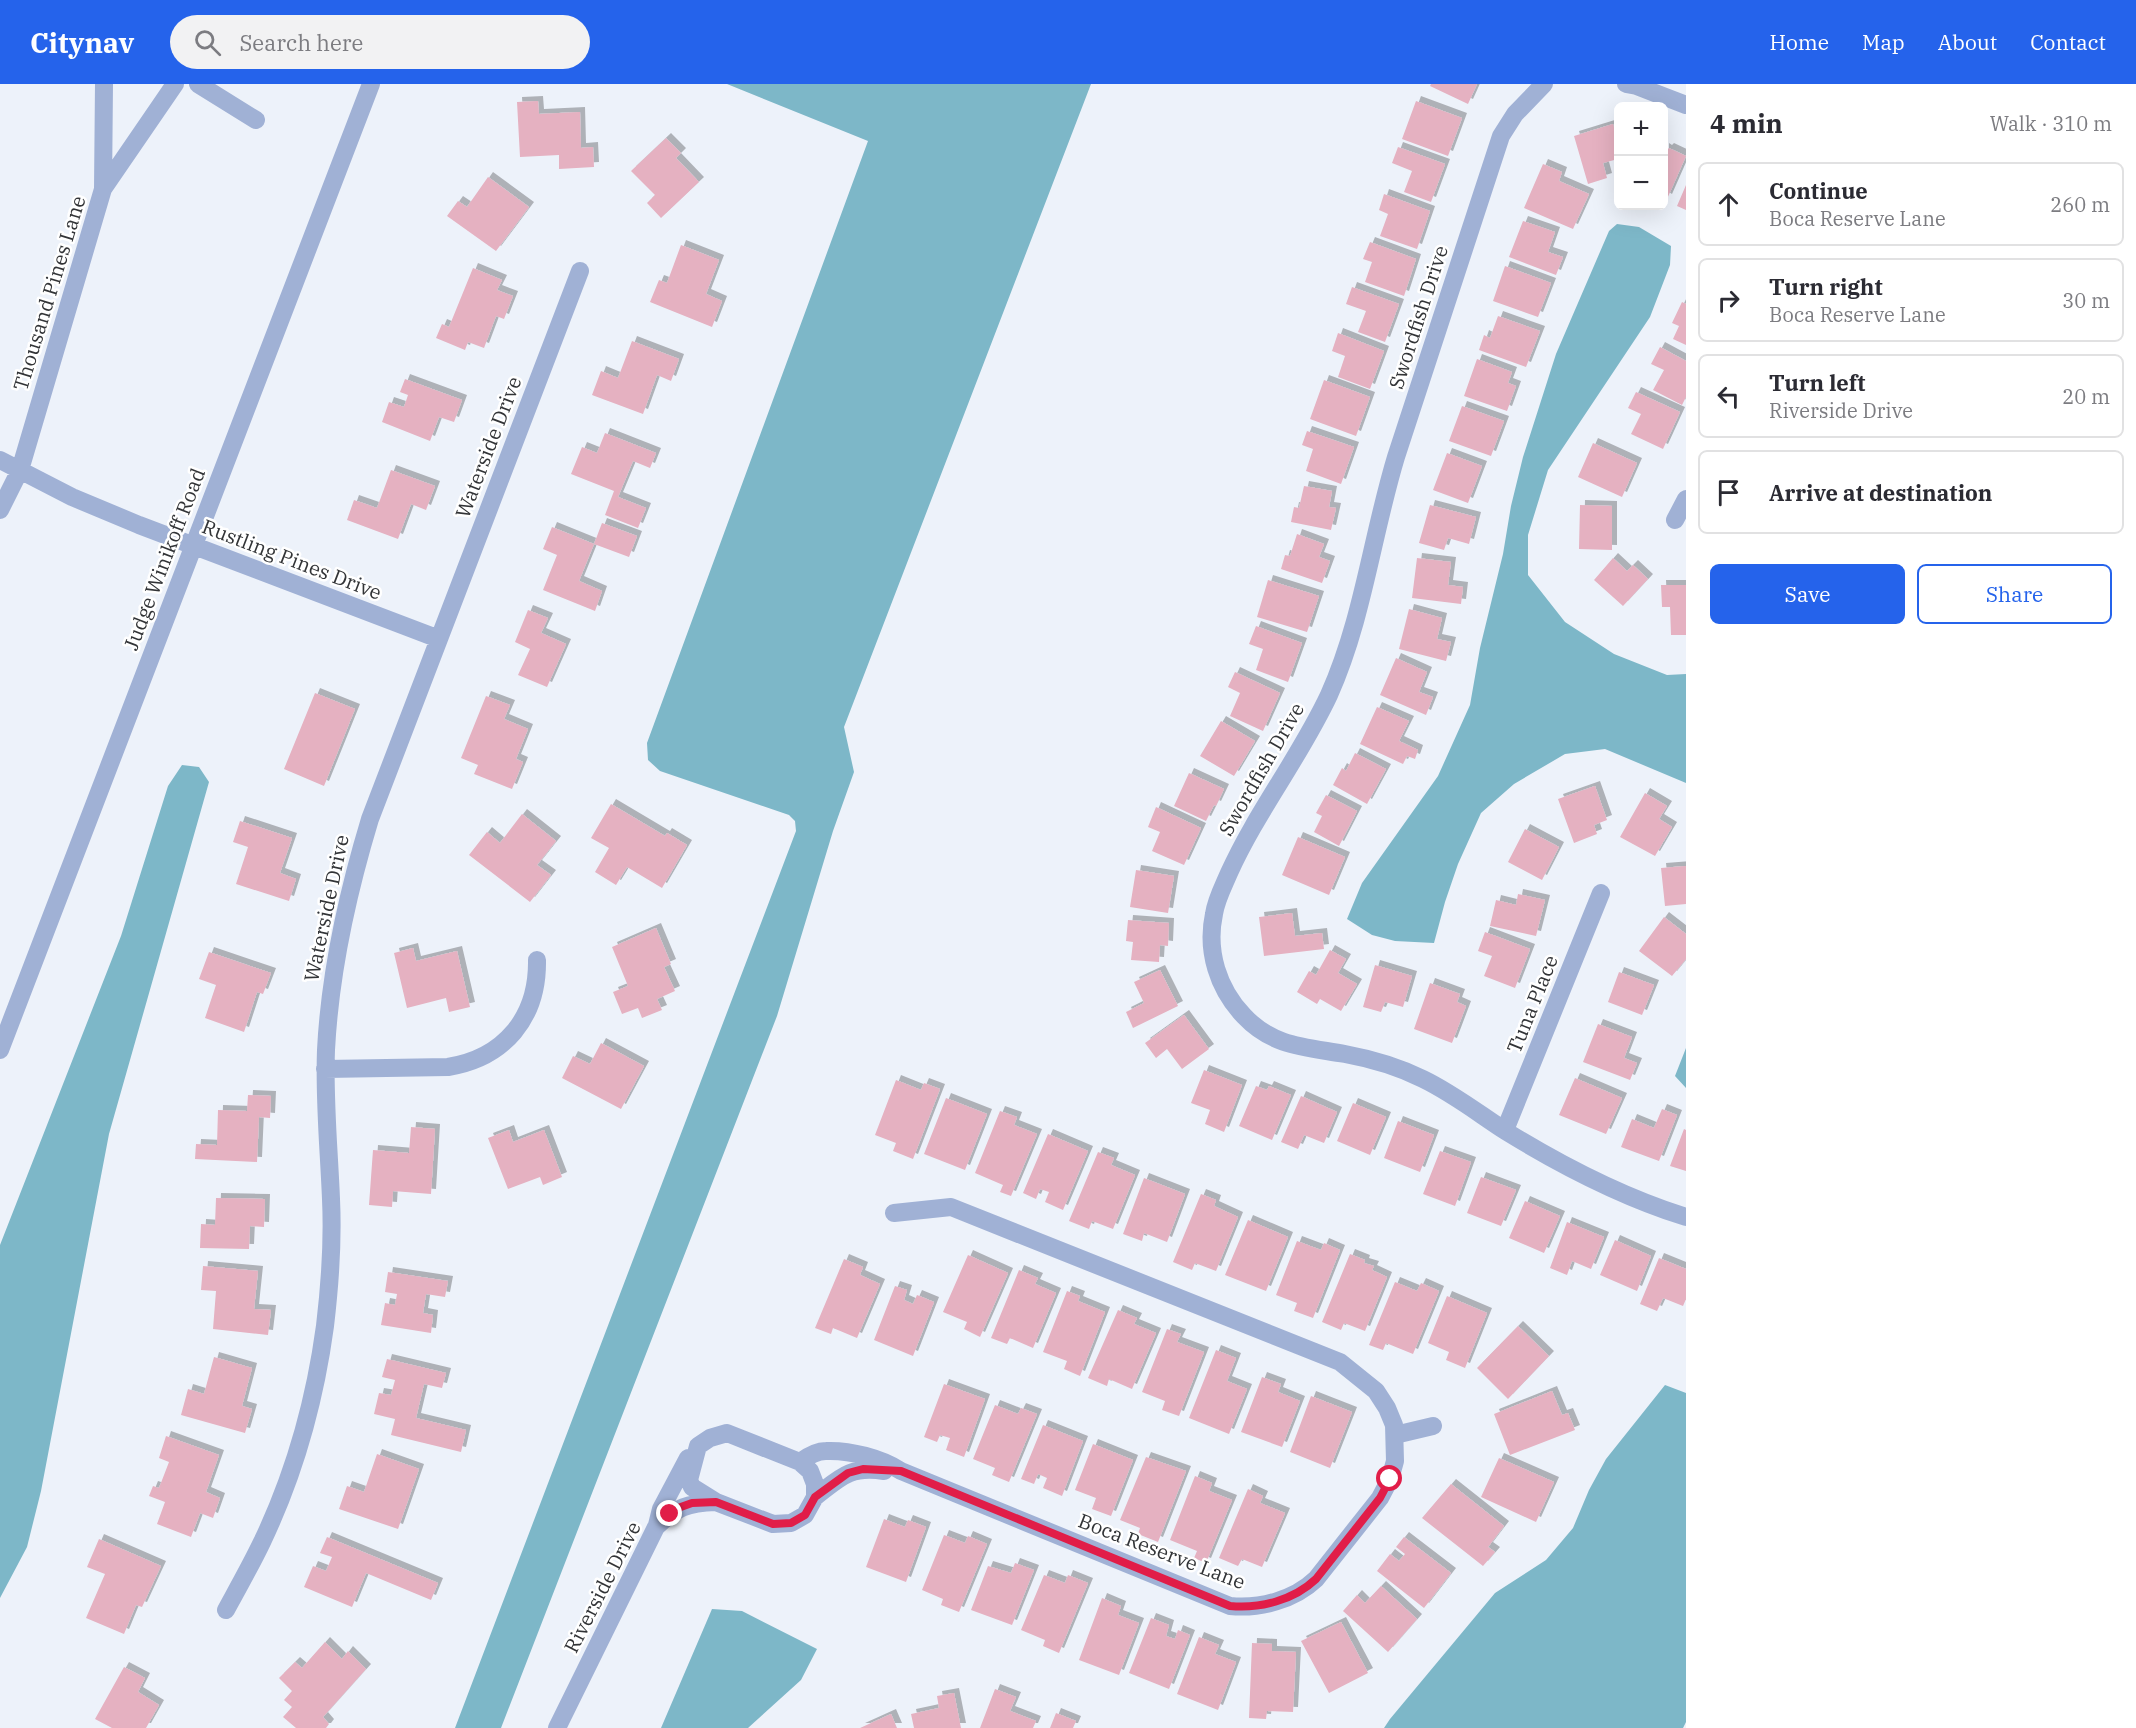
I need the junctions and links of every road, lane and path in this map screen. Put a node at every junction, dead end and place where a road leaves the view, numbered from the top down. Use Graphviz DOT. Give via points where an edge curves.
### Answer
graph roads {
  1 [pos="104,84"];
  2 [pos="175,84"];
  3 [pos="198,84"];
  4 [pos="371,84"];
  5 [pos="1544,84"];
  6 [pos="1626,84"];
  7 [pos="1686,105"];
  8 [pos="256,120"];
  9 [pos="103,189"];
  10 [pos="580,271"];
  11 [pos="0,460"];
  12 [pos="20,470"];
  13 [pos="1686,499"];
  14 [pos="0,510"];
  15 [pos="1675,520"];
  16 [pos="194,546"];
  17 [pos="439,639"];
  18 [pos="1601,893"];
  19 [pos="537,960"];
  20 [pos="0,1050"];
  21 [pos="326,1069"];
  22 [pos="1505,1131"];
  23 [pos="894,1213"];
  24 [pos="1686,1217"];
  25 [pos="1433,1426"];
  26 [pos="1395,1435"];
  27 [pos="698,1446"];
  28 [pos="800,1462"];
  29 [pos="901,1471"];
  30 [pos="815,1497"];
  31 [pos="716,1502"];
  32 [pos="656,1527"];
  33 [pos="226,1610"];
  34 [pos="557,1728"];
  1 -- 9 [label="street, Thousand Pines Lane"];
  2 -- 9 [label="street, Thousand Pines Lane"];
  3 -- 8 [label="street"];
  4 -- 16 [label="street, Judge Winikoff Road"];
  5 -- 22 [label="street, Swordfish Drive" via="1515,114 1501,136 1384,494 1347,651 1303,745 1235,861 1216,903 1211,930 1213,957 1228,995 1245,1017 1266,1034 1291,1045 1345,1054 1423,1078"];
  6 -- 7 [label="street"];
  9 -- 12 [label="street, Thousand Pines Lane"];
  10 -- 17 [label="street, Waterside Drive"];
  11 -- 12 [label="street, Rustling Pines Drive"];
  12 -- 14 [label="street, Thousand Pines Lane"];
  12 -- 16 [label="street, Rustling Pines Drive" via="72,497"];
  13 -- 15 [label="street"];
  16 -- 17 [label="street, Rustling Pines Drive"];
  16 -- 20 [label="street, Judge Winikoff Road"];
  17 -- 21 [label="street, Waterside Drive" via="370,819 353,875 331,991"];
  18 -- 22 [label="street, Tuna Place"];
  19 -- 21 [label="street" via="535,987 527,1011 514,1032 484,1056 448,1067"];
  21 -- 33 [label="street, Waterside Drive" via="330,1271 315,1382 284,1490"];
  22 -- 24 [label="street, Swordfish Drive" via="1612,1190"];
  23 -- 26 [label="street, Boca Reserve Lane" via="951,1207 1340,1362 1376,1391 1387,1408"];
  25 -- 26 [label="street"];
  26 -- 29 [label="street, Boca Reserve Lane" via="1395,1461 1380,1498 1316,1579 1305,1589 1248,1608 1230,1606"];
  27 -- 28 [label="street" via="727,1433"];
  27 -- 31 [label="street, Boca Reserve Lane" via="689,1480 692,1487"];
  27 -- 32 [label="street" via="678,1476"];
  28 -- 29 [label="street, Boca Reserve Lane" via="810,1454 825,1451 848,1453 881,1460"];
  28 -- 30 [label="street" via="810,1471"];
  29 -- 30 [label="street, Boca Reserve Lane" via="863,1469 848,1473"];
  30 -- 31 [label="street, Boca Reserve Lane" via="805,1515 791,1523 773,1524"];
  31 -- 32 [label="street, Riverside Drive" via="678,1508"];
  32 -- 34 [label="street, Riverside Drive"];
}
